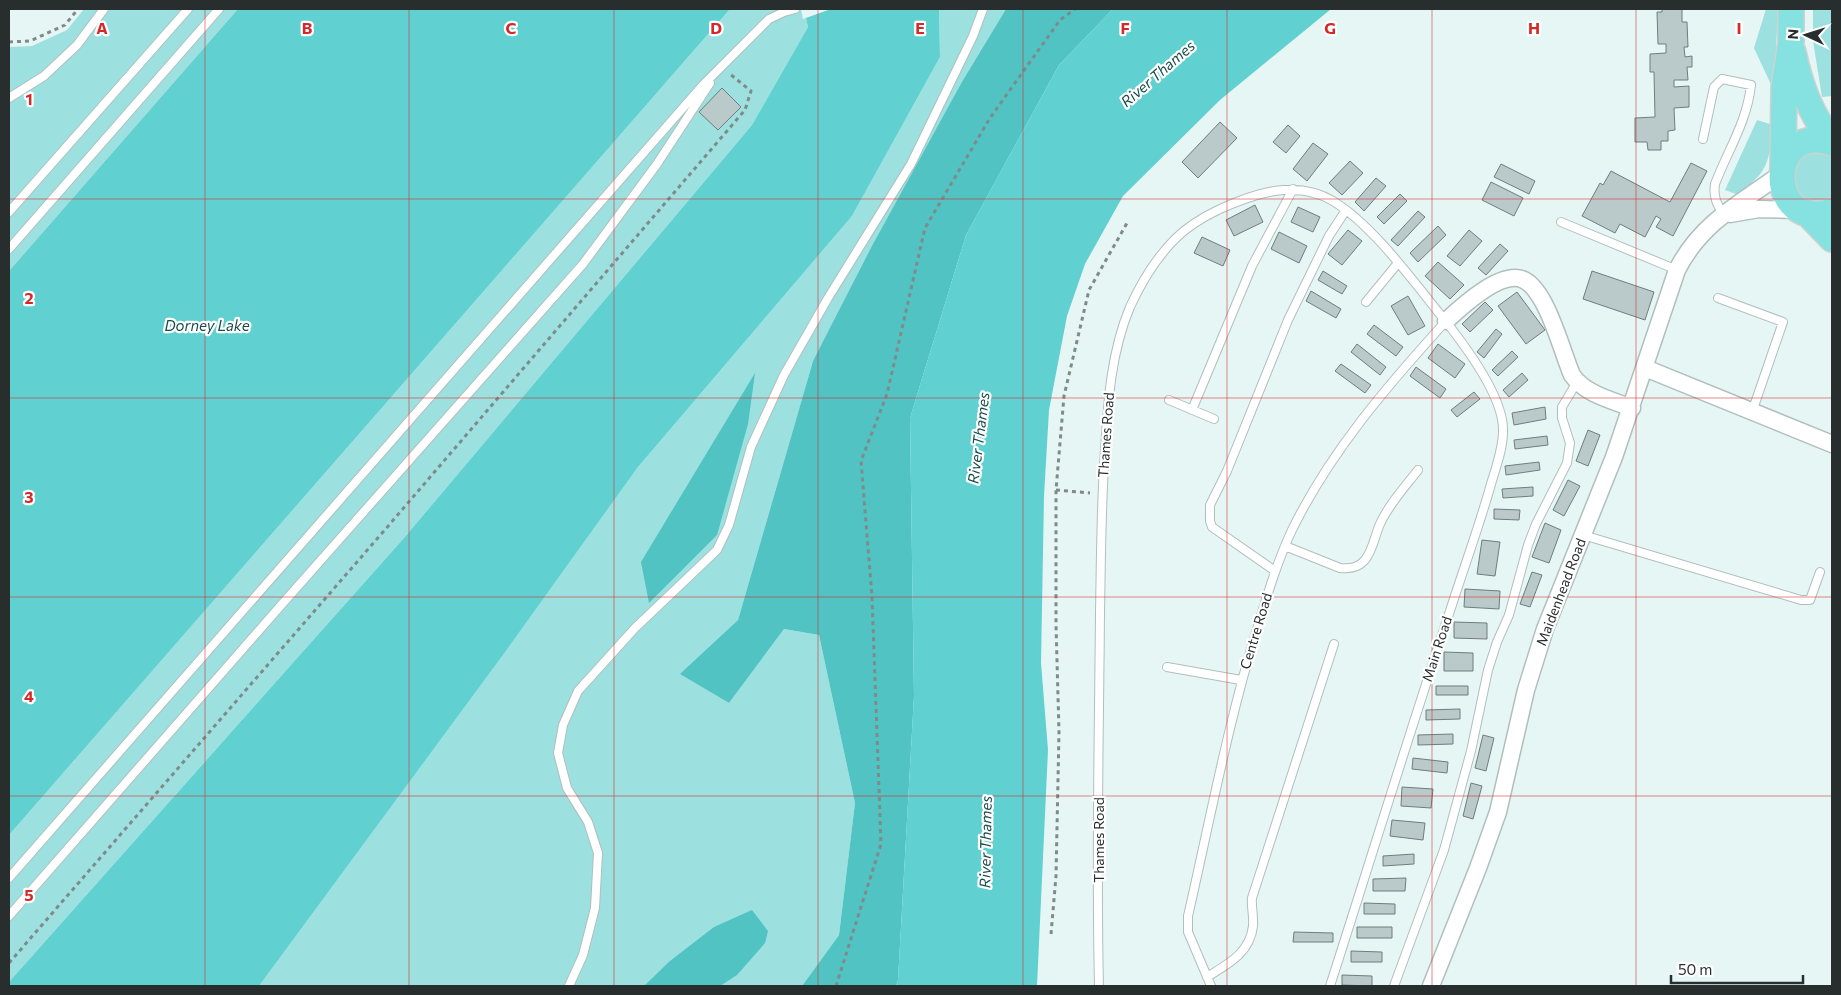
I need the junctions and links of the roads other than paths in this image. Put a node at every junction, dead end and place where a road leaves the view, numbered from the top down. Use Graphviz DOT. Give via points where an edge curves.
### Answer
graph roads {
  1 [pos="104,9"];
  2 [pos="188,9"];
  3 [pos="219,9"];
  4 [pos="795,9"];
  5 [pos="983,9"];
  6 [pos="1791,9"];
  7 [pos="1791,42"];
  8 [pos="721,67"];
  9 [pos="9,98"];
  10 [pos="1704,140"];
  11 [pos="1832,142"];
  12 [pos="1782,170"];
  13 [pos="1293,189"];
  14 [pos="1346,210"];
  15 [pos="1803,211"];
  16 [pos="1832,211"];
  17 [pos="9,212"];
  18 [pos="1724,216"];
  19 [pos="1560,222"];
  20 [pos="1832,239"];
  21 [pos="9,248"];
  22 [pos="1398,263"];
  23 [pos="1677,270"];
  24 [pos="1718,298"];
  25 [pos="1366,302"];
  26 [pos="1446,321"];
  27 [pos="1645,368"];
  28 [pos="1576,382"];
  29 [pos="1169,400"];
  30 [pos="1632,408"];
  31 [pos="1192,410"];
  32 [pos="1752,412"];
  33 [pos="1214,419"];
  34 [pos="1832,444"];
  35 [pos="1418,470"];
  36 [pos="1583,535"];
  37 [pos="1285,546"];
  38 [pos="1275,571"];
  39 [pos="1820,572"];
  40 [pos="1334,644"];
  41 [pos="1167,668"];
  42 [pos="1241,680"];
  43 [pos="9,878"];
  44 [pos="9,916"];
  45 [pos="1207,976"];
  46 [pos="569,986"];
  47 [pos="1099,986"];
  48 [pos="1211,986"];
  49 [pos="1330,986"];
  50 [pos="1394,986"];
  51 [pos="1431,986"];
  1 -- 9 [label="lane" via="77,45 44,76"];
  2 -- 17 [label="lane"];
  3 -- 21 [label="lane"];
  4 -- 8 [label="lane" via="769,19"];
  5 -- 46 [label="lane" via="911,164 784,375 751,447 729,526 717,550 635,628 578,691 563,725 558,752 567,788 588,822 598,853 595,908 583,955"];
  6 -- 7 [label="main road"];
  7 -- 11 [label="main road" via="1807,100"];
  7 -- 12 [label="main road" via="1784,88"];
  8 -- 43 [label="lane"];
  8 -- 44 [label="lane" via="657,164 583,264"];
  10 -- 18 [label="lane" via="1714,87 1722,79 1751,85 1741,129 1715,184 1715,199"];
  11 -- 12 [label="main road" via="1818,140 1800,146 1789,154"];
  12 -- 15 [label="main road" via="1785,194 1794,206"];
  12 -- 18 [label="street, Maidenhead Road"];
  13 -- 14 [label="lane, Thames Road" via="1326,197"];
  13 -- 31 [label="lane" via="1252,266"];
  13 -- 47 [label="lane, Thames Road" via="1256,194 1196,221 1173,240 1149,272 1129,310 1116,349 1109,393 1102,494"];
  14 -- 22 [label="lane, Thames Road"];
  14 -- 38 [label="lane" via="1297,300 1228,471 1210,505 1212,527"];
  15 -- 16 [label="main road" via="1820,214"];
  15 -- 18 [label="street" via="1759,210"];
  15 -- 20 [label="main road"];
  18 -- 23 [label="street, Maidenhead Road" via="1698,237"];
  19 -- 23 [label="lane"];
  22 -- 25 [label="lane"];
  22 -- 26 [label="lane, Thames Road"];
  23 -- 27 [label="street, Maidenhead Road"];
  24 -- 32 [label="lane" via="1783,322"];
  26 -- 28 [label="street" via="1493,285 1511,278 1525,280 1546,310"];
  26 -- 37 [label="lane, Centre Road" via="1382,394 1351,436 1305,506"];
  26 -- 49 [label="lane, Main Road" via="1469,352 1497,401 1503,420 1502,440 1487,497"];
  27 -- 30 [label="street, Maidenhead Road"];
  27 -- 32 [label="street"];
  28 -- 30 [label="street" via="1590,392"];
  28 -- 50 [label="lane" via="1562,407 1570,443 1567,463 1528,545 1509,615 1491,657 1471,751 1444,850"];
  29 -- 31 [label="lane"];
  30 -- 36 [label="street, Maidenhead Road"];
  31 -- 33 [label="lane"];
  32 -- 34 [label="street"];
  35 -- 37 [label="lane" via="1380,524 1365,561 1357,566 1340,568"];
  36 -- 39 [label="lane" via="1801,600 1810,600"];
  36 -- 51 [label="street, Maidenhead Road" via="1535,660 1488,842"];
  37 -- 38 [label="lane, Centre Road"];
  38 -- 42 [label="lane, Centre Road"];
  40 -- 45 [label="lane" via="1252,898 1253,926 1248,943 1239,956"];
  41 -- 42 [label="lane"];
  42 -- 45 [label="lane, Centre Road" via="1188,916 1188,932"];
  45 -- 48 [label="lane, Centre Road"];
}
